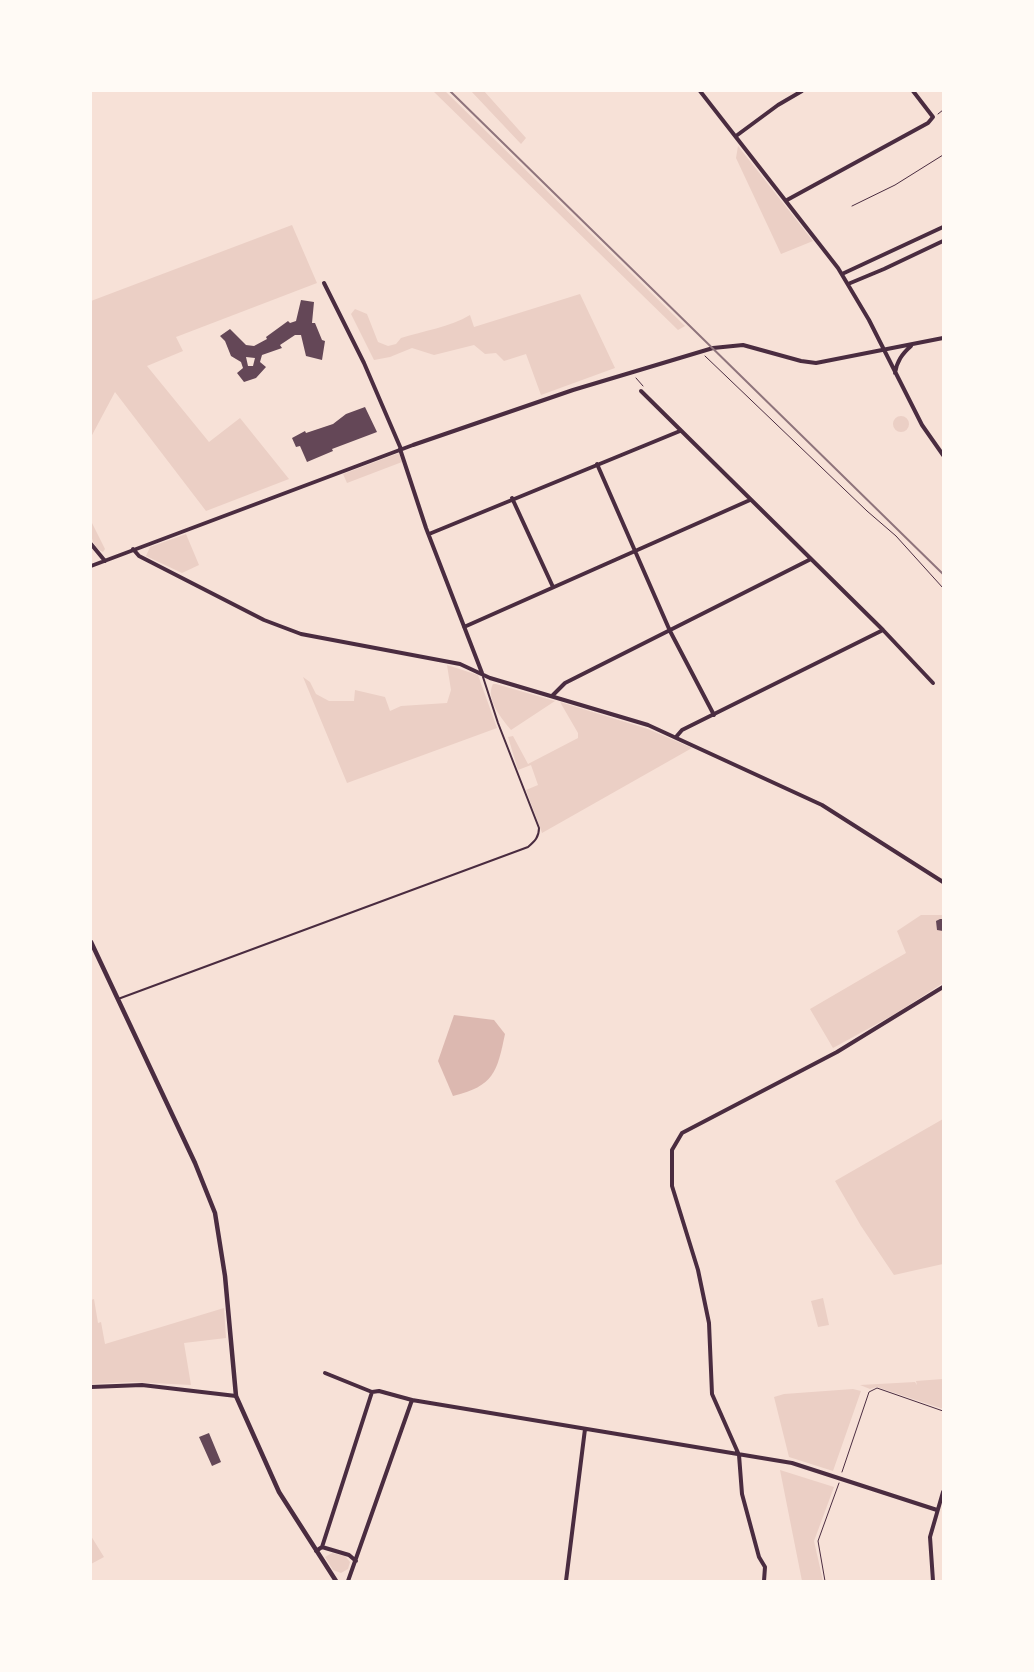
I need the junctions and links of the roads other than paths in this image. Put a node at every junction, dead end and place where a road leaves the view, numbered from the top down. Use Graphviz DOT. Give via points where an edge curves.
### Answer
graph roads {
  1 [pos="700,91"];
  2 [pos="802,91"];
  3 [pos="913,91"];
  4 [pos="736,136"];
  5 [pos="787,200"];
  6 [pos="943,227"];
  7 [pos="943,241"];
  8 [pos="842,274"];
  9 [pos="324,284"];
  10 [pos="848,284"];
  11 [pos="943,338"];
  12 [pos="912,345"];
  13 [pos="883,349"];
  14 [pos="895,373"];
  15 [pos="641,391"];
  16 [pos="680,431"];
  17 [pos="401,449"];
  18 [pos="943,455"];
  19 [pos="597,464"];
  20 [pos="512,498"];
  21 [pos="750,500"];
  22 [pos="429,534"];
  23 [pos="91,544"];
  24 [pos="133,548"];
  25 [pos="636,551"];
  26 [pos="811,559"];
  27 [pos="105,561"];
  28 [pos="91,566"];
  29 [pos="553,587"];
  30 [pos="464,627"];
  31 [pos="883,630"];
  32 [pos="670,631"];
  33 [pos="482,673"];
  34 [pos="932,683"];
  35 [pos="552,696"];
  36 [pos="714,715"];
  37 [pos="676,737"];
  38 [pos="943,882"];
  39 [pos="91,942"];
  40 [pos="943,987"];
  41 [pos="118,999"];
  42 [pos="325,1373"];
  43 [pos="91,1386"];
  44 [pos="372,1392"];
  45 [pos="236,1396"];
  46 [pos="412,1400"];
  47 [pos="585,1429"];
  48 [pos="740,1455"];
  49 [pos="943,1492"];
  50 [pos="937,1510"];
  51 [pos="322,1547"];
  52 [pos="316,1551"];
  53 [pos="356,1561"];
  54 [pos="336,1581"];
  55 [pos="348,1581"];
  56 [pos="566,1581"];
  57 [pos="764,1581"];
  58 [pos="933,1581"];
  1 -- 4 [label="street"];
  2 -- 4 [label="street"];
  3 -- 5 [label="street" via="933,117 913,132"];
  4 -- 5 [label="street"];
  5 -- 8 [label="street"];
  6 -- 8 [label="street"];
  7 -- 10 [label="street"];
  8 -- 10 [label="street"];
  9 -- 17 [label="street"];
  10 -- 13 [label="street"];
  11 -- 12 [label="street"];
  12 -- 13 [label="street"];
  12 -- 14 [label="street" via="903,353"];
  13 -- 14 [label="street"];
  13 -- 17 [label="street" via="816,362 743,346 726,346 633,371"];
  14 -- 18 [label="street" via="922,425"];
  15 -- 16 [label="street"];
  16 -- 19 [label="street"];
  16 -- 21 [label="street"];
  17 -- 22 [label="street"];
  17 -- 24 [label="street"];
  19 -- 20 [label="street"];
  19 -- 25 [label="street"];
  20 -- 22 [label="street"];
  20 -- 29 [label="street"];
  21 -- 25 [label="street"];
  21 -- 26 [label="street"];
  22 -- 30 [label="street"];
  23 -- 27 [label="street"];
  24 -- 27 [label="street"];
  24 -- 33 [label="street" via="139,556 264,620 301,634 460,664"];
  25 -- 29 [label="street"];
  25 -- 32 [label="street"];
  26 -- 31 [label="street"];
  26 -- 32 [label="street"];
  27 -- 28 [label="street"];
  29 -- 30 [label="street"];
  30 -- 33 [label="street"];
  31 -- 34 [label="street"];
  31 -- 36 [label="street"];
  32 -- 35 [label="street" via="565,684"];
  32 -- 36 [label="street"];
  33 -- 35 [label="street"];
  33 -- 41 [label="lane" via="539,828 535,841 528,847"];
  35 -- 37 [label="street"];
  36 -- 37 [label="street" via="682,730"];
  37 -- 38 [label="street" via="822,805"];
  39 -- 41 [label="street"];
  40 -- 48 [label="street" via="837,1052 682,1133 676,1141 671,1162 672,1186 698,1270 709,1323 712,1394"];
  41 -- 45 [label="street" via="215,1213 222,1251"];
  42 -- 44 [label="street"];
  43 -- 45 [label="street" via="142,1385"];
  44 -- 46 [label="street"];
  44 -- 51 [label="street"];
  45 -- 52 [label="street" via="279,1492"];
  46 -- 47 [label="street"];
  46 -- 53 [label="street"];
  47 -- 48 [label="street"];
  47 -- 56 [label="street"];
  48 -- 50 [label="street" via="792,1463"];
  48 -- 57 [label="street" via="742,1494 758,1557 765,1567"];
  49 -- 50 [label="street"];
  50 -- 58 [label="street" via="930,1537"];
  51 -- 52 [label="street"];
  51 -- 53 [label="street" via="350,1555"];
  52 -- 54 [label="street"];
  53 -- 55 [label="street"];
}
